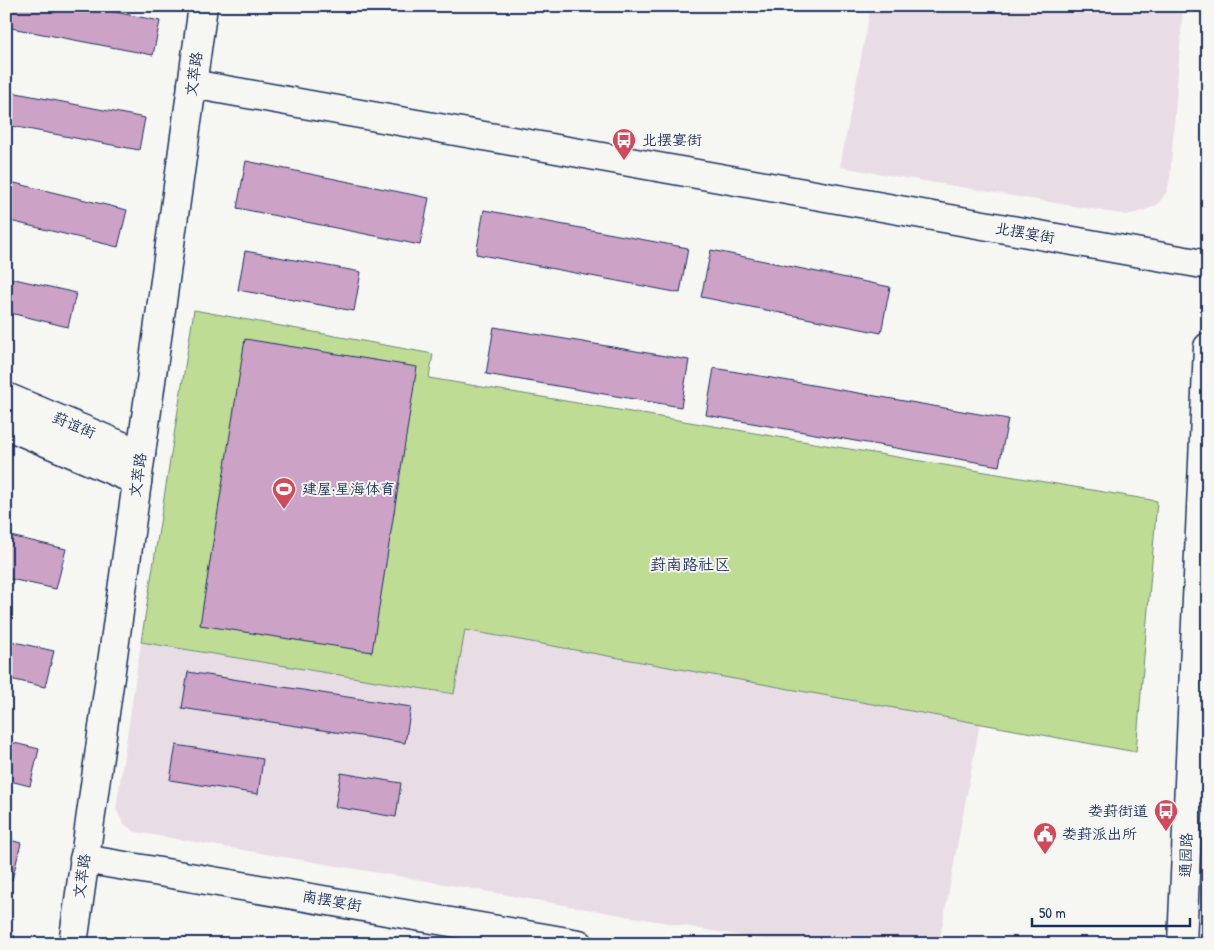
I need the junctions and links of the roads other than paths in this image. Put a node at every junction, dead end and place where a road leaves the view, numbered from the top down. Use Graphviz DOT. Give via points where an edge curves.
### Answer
graph roads {
  1 [pos="203,6"];
  2 [pos="192,84"];
  3 [pos="1208,265"];
  4 [pos="1208,347"];
  5 [pos="6,397"];
  6 [pos="6,425"];
  7 [pos="141,454"];
  8 [pos="137,481"];
  9 [pos="84,858"];
  10 [pos="73,944"];
  11 [pos="579,944"];
  12 [pos="1182,944"];
  1 -- 2 [label="main road, 文萃路"];
  2 -- 3 [label="main road, 北摆宴街"];
  2 -- 7 [label="main road, 文萃路"];
  4 -- 12 [label="main road, 通园路"];
  5 -- 7 [label="main road, 葑谊街"];
  6 -- 8 [label="main road, 葑谊街"];
  7 -- 8 [label="main road, 文萃路"];
  8 -- 9 [label="main road, 文萃路"];
  9 -- 10 [label="main road, 文萃路"];
  9 -- 11 [label="main road, 南摆宴街"];
}
